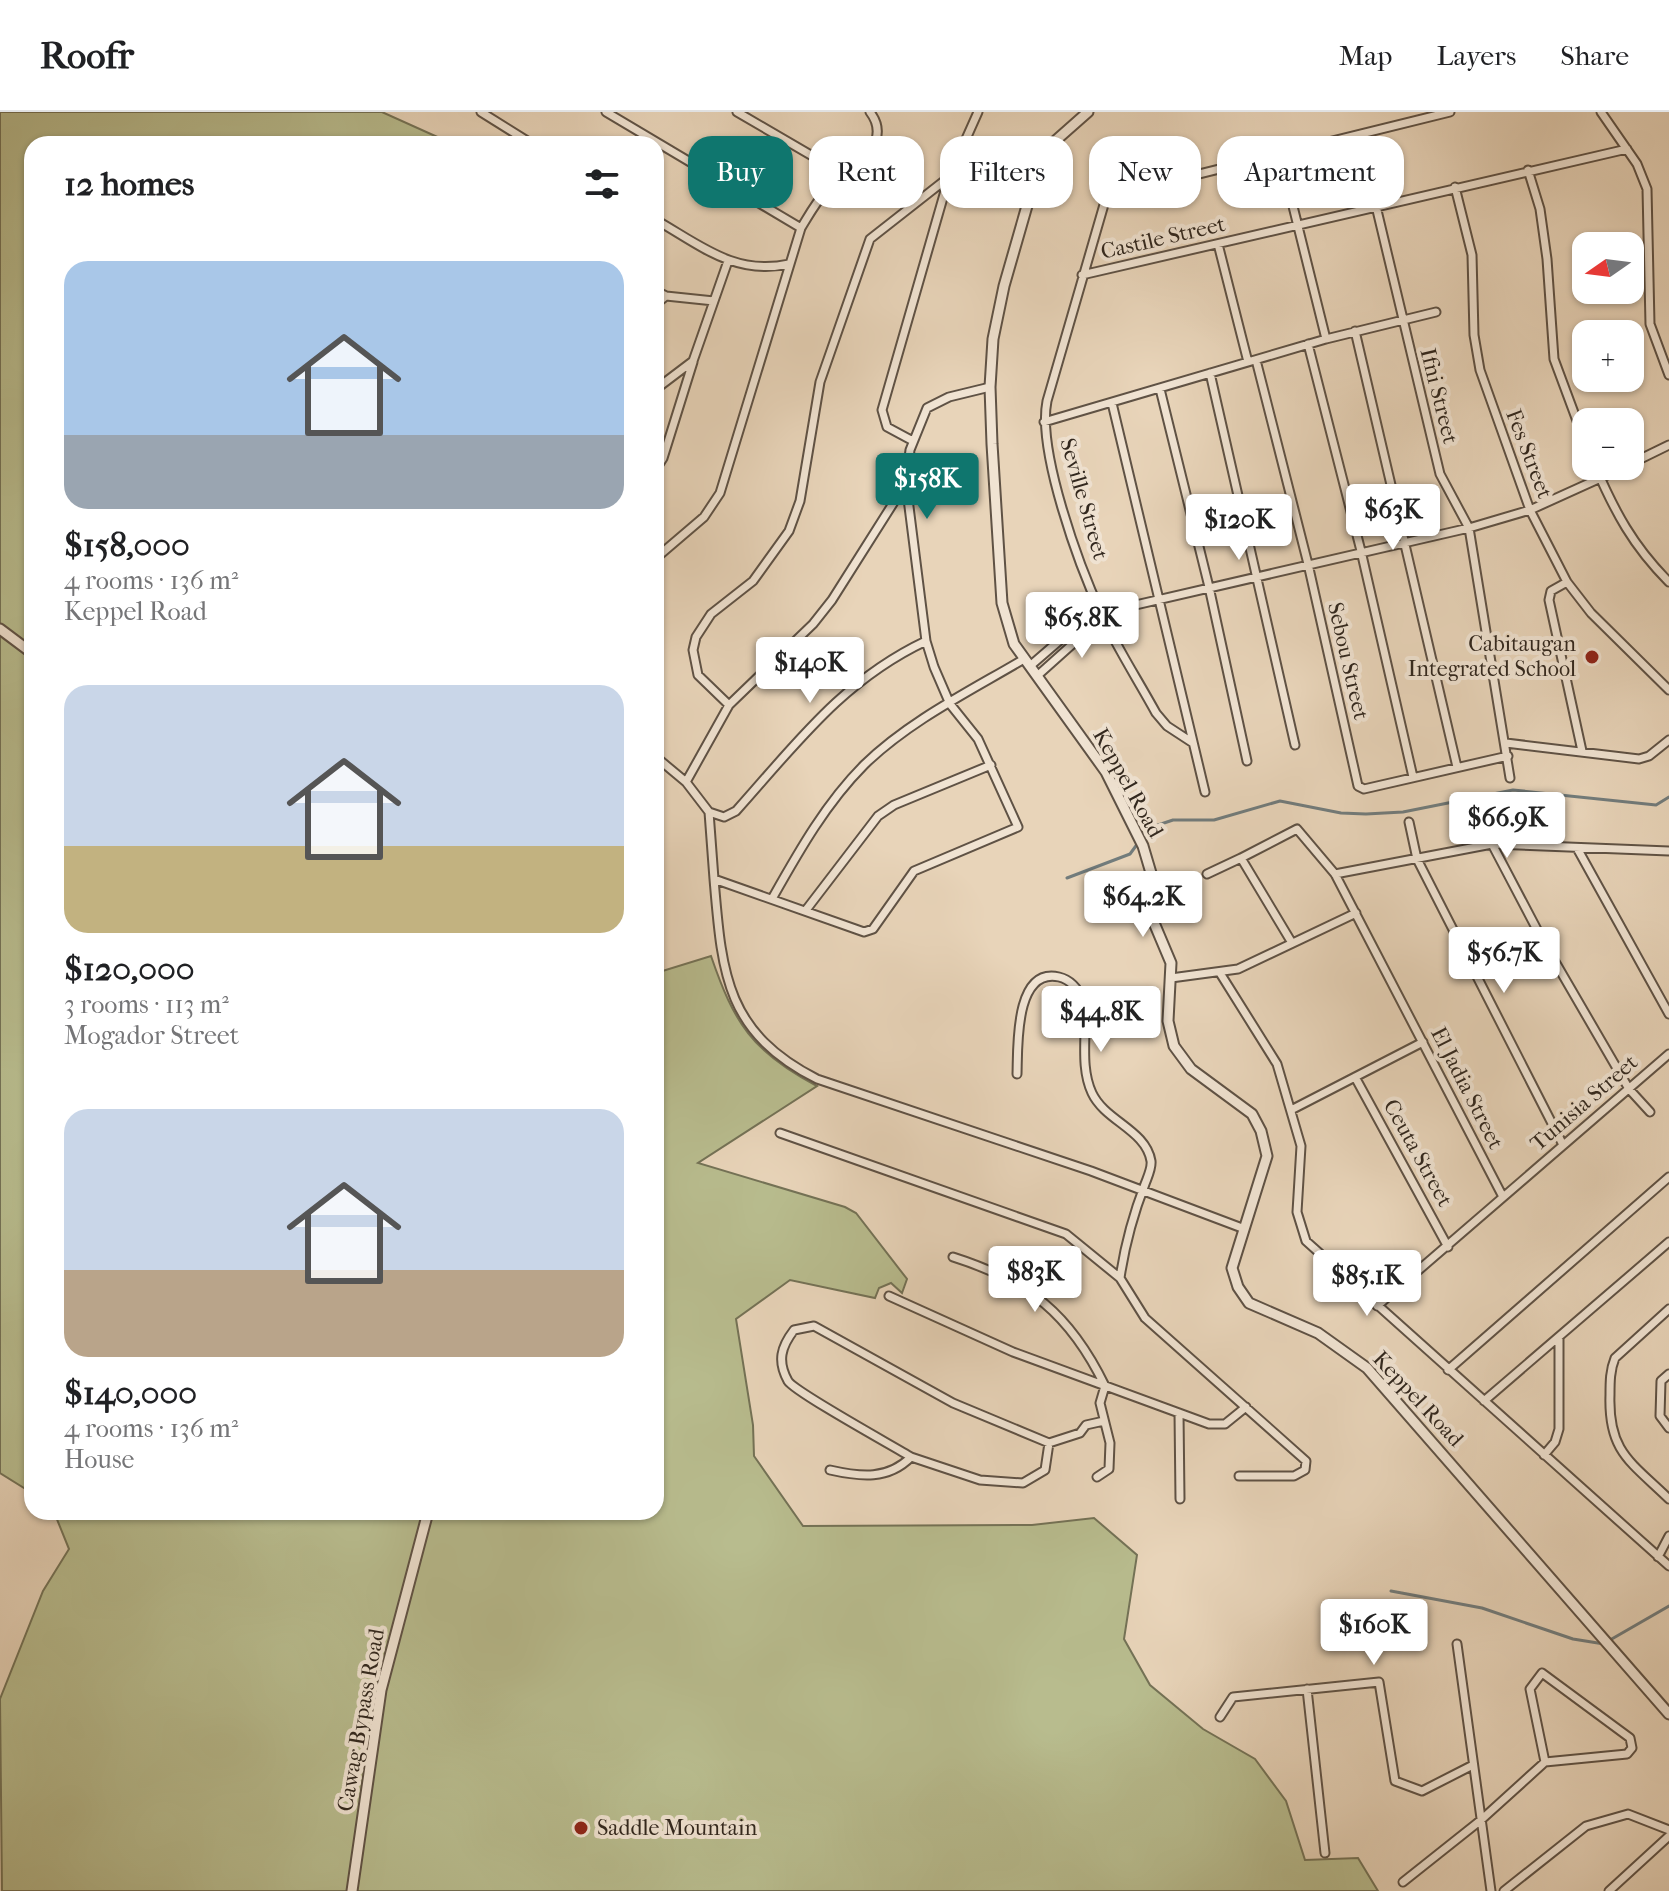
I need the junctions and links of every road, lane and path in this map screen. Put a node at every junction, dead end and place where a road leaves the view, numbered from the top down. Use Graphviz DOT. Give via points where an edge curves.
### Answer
graph roads {
  1 [pos="481,112"];
  2 [pos="606,112"];
  3 [pos="737,112"];
  4 [pos="870,112"];
  5 [pos="978,112"];
  6 [pos="1088,112"];
  7 [pos="1450,112"];
  8 [pos="1601,112"];
  9 [pos="519,136"];
  10 [pos="646,136"];
  11 [pos="875,136"];
  12 [pos="967,136"];
  13 [pos="1353,136"];
  14 [pos="664,147"];
  15 [pos="1627,149"];
  16 [pos="809,154"];
  17 [pos="1528,170"];
  18 [pos="940,184"];
  19 [pos="1455,187"];
  20 [pos="1404,199"];
  21 [pos="814,208"];
  22 [pos="940,208"];
  23 [pos="1103,208"];
  24 [pos="1294,208"];
  25 [pos="1368,208"];
  26 [pos="1376,208"];
  27 [pos="664,225"];
  28 [pos="1298,225"];
  29 [pos="801,228"];
  30 [pos="1218,244"];
  31 [pos="728,261"];
  32 [pos="789,264"];
  33 [pos="1082,275"];
  34 [pos="666,296"];
  35 [pos="714,301"];
  36 [pos="1436,312"];
  37 [pos="1403,320"];
  38 [pos="1355,331"];
  39 [pos="1326,339"];
  40 [pos="1308,344"];
  41 [pos="693,361"];
  42 [pos="1252,361"];
  43 [pos="1210,373"];
  44 [pos="1669,375"];
  45 [pos="664,383"];
  46 [pos="990,387"];
  47 [pos="1160,389"];
  48 [pos="1112,403"];
  49 [pos="1572,408"];
  50 [pos="1044,422"];
  51 [pos="913,441"];
  52 [pos="1669,445"];
  53 [pos="664,455"];
  54 [pos="1644,457"];
  55 [pos="1599,480"];
  56 [pos="1601,480"];
  57 [pos="906,483"];
  58 [pos="1530,510"];
  59 [pos="1469,528"];
  60 [pos="1406,541"];
  61 [pos="664,551"];
  62 [pos="1361,551"];
  63 [pos="1308,564"];
  64 [pos="1258,575"];
  65 [pos="1567,582"];
  66 [pos="1669,582"];
  67 [pos="1209,587"];
  68 [pos="1159,599"];
  69 [pos="1105,614"];
  70 [pos="0,629"];
  71 [pos="926,641"];
  72 [pos="24,647"];
  73 [pos="1027,663"];
  74 [pos="1037,676"];
  75 [pos="1669,690"];
  76 [pos="950,704"];
  77 [pos="729,705"];
  78 [pos="1669,740"];
  79 [pos="1193,743"];
  80 [pos="1506,743"];
  81 [pos="1295,745"];
  82 [pos="1582,751"];
  83 [pos="1508,756"];
  84 [pos="1247,761"];
  85 [pos="664,764"];
  86 [pos="991,765"];
  87 [pos="1457,767"];
  88 [pos="1413,777"];
  89 [pos="1510,778"];
  90 [pos="686,782"];
  91 [pos="1205,792"];
  92 [pos="709,812"];
  93 [pos="1409,822"];
  94 [pos="1492,844"];
  95 [pos="1577,848"];
  96 [pos="1669,851"];
  97 [pos="1241,858"];
  98 [pos="1417,859"];
  99 [pos="1207,874"];
  100 [pos="1335,874"];
  101 [pos="714,879"];
  102 [pos="773,897"];
  103 [pos="806,910"];
  104 [pos="1356,913"];
  105 [pos="1292,943"];
  106 [pos="1220,973"];
  107 [pos="1171,978"];
  108 [pos="1669,1014"];
  109 [pos="1423,1042"];
  110 [pos="1669,1054"];
  111 [pos="1017,1074"];
  112 [pos="1355,1077"];
  113 [pos="1629,1089"];
  114 [pos="1291,1110"];
  115 [pos="1650,1112"];
  116 [pos="780,1133"];
  117 [pos="1563,1145"];
  118 [pos="1669,1177"];
  119 [pos="1142,1191"];
  120 [pos="1503,1197"];
  121 [pos="1242,1228"];
  122 [pos="1669,1242"];
  123 [pos="1448,1247"];
  124 [pos="953,1257"];
  125 [pos="1120,1278"];
  126 [pos="889,1296"];
  127 [pos="1377,1306"];
  128 [pos="1669,1309"];
  129 [pos="1559,1337"];
  130 [pos="1448,1370"];
  131 [pos="1669,1374"];
  132 [pos="1105,1386"];
  133 [pos="1484,1401"];
  134 [pos="1246,1407"];
  135 [pos="1179,1413"];
  136 [pos="1104,1421"];
  137 [pos="1669,1428"];
  138 [pos="1049,1443"];
  139 [pos="1544,1455"];
  140 [pos="911,1457"];
  141 [pos="830,1470"];
  142 [pos="1239,1476"];
  143 [pos="1097,1477"];
  144 [pos="1180,1499"];
  145 [pos="1669,1499"];
  146 [pos="426,1520"];
  147 [pos="1669,1536"];
  148 [pos="1658,1557"];
  149 [pos="1669,1566"];
  150 [pos="1457,1644"];
  151 [pos="1307,1689"];
  152 [pos="1669,1714"];
  153 [pos="1220,1717"];
  154 [pos="1545,1762"];
  155 [pos="1473,1765"];
  156 [pos="1481,1820"];
  157 [pos="1669,1833"];
  158 [pos="1325,1853"];
  159 [pos="1403,1882"];
  160 [pos="352,1891"];
  161 [pos="1491,1891"];
  162 [pos="1504,1891"];
  163 [pos="1609,1891"];
  1 -- 9 [label="street"];
  2 -- 10 [label="street"];
  3 -- 16 [label="street"];
  4 -- 11 [label="street"];
  5 -- 12 [label="street"];
  6 -- 46 [label="street, Keppel Road" via="1050,147 1036,172 998,315"];
  7 -- 13 [label="street"];
  8 -- 15 [label="street"];
  14 -- 29 [label="street"];
  15 -- 17 [label="street, Castile Street"];
  15 -- 44 [label="street" via="1647,189 1650,324"];
  17 -- 19 [label="street, Castile Street"];
  17 -- 49 [label="street" via="1547,259 1554,359"];
  18 -- 77 [label="street" via="870,239 820,382 800,501 789,531 753,581 711,614 696,637 698,675"];
  19 -- 20 [label="street, Castile Street"];
  19 -- 58 [label="street, Fes Street" via="1471,247 1480,370"];
  21 -- 29 [label="street"];
  22 -- 51 [label="street" via="882,410 884,424"];
  23 -- 33 [label="street, Seville Street"];
  24 -- 28 [label="street"];
  25 -- 28 [label="street, Castile Street"];
  26 -- 37 [label="street, Ifni Street"];
  27 -- 31 [label="street"];
  28 -- 30 [label="street, Castile Street"];
  28 -- 39 [label="street"];
  29 -- 32 [label="street"];
  30 -- 33 [label="street, Castile Street"];
  30 -- 42 [label="street, Sebou Street"];
  31 -- 32 [label="street" via="757,268"];
  31 -- 35 [label="street"];
  32 -- 61 [label="street" via="720,493 704,517"];
  33 -- 50 [label="street, Seville Street"];
  34 -- 35 [label="street"];
  35 -- 41 [label="street"];
  36 -- 37 [label="street"];
  37 -- 38 [label="street"];
  37 -- 59 [label="street, Ifni Street" via="1443,483"];
  38 -- 39 [label="street"];
  38 -- 60 [label="street"];
  39 -- 40 [label="street"];
  40 -- 42 [label="street"];
  40 -- 62 [label="street"];
  41 -- 45 [label="street"];
  41 -- 53 [label="street"];
  42 -- 43 [label="street"];
  42 -- 63 [label="street, Sebou Street"];
  43 -- 47 [label="street"];
  43 -- 64 [label="street"];
  46 -- 51 [label="street" via="927,408"];
  46 -- 73 [label="street, Keppel Road" via="1002,603 1010,637"];
  47 -- 48 [label="street"];
  47 -- 67 [label="street"];
  48 -- 50 [label="street"];
  48 -- 68 [label="street"];
  50 -- 69 [label="street, Seville Street" via="1066,516"];
  51 -- 57 [label="street"];
  52 -- 54 [label="street"];
  55 -- 58 [label="street"];
  56 -- 66 [label="street" via="1624,528"];
  57 -- 71 [label="street"];
  57 -- 77 [label="street" via="813,624"];
  58 -- 59 [label="street"];
  58 -- 65 [label="street, Fes Street"];
  59 -- 60 [label="street"];
  59 -- 80 [label="street, Ifni Street"];
  60 -- 62 [label="street"];
  60 -- 87 [label="street"];
  62 -- 63 [label="street"];
  62 -- 88 [label="street"];
  63 -- 64 [label="street"];
  63 -- 88 [label="street, Sebou Street" via="1357,783 1364,789"];
  64 -- 67 [label="street"];
  64 -- 81 [label="street"];
  65 -- 75 [label="street, Fes Street"];
  65 -- 82 [label="street" via="1551,591 1549,600"];
  67 -- 68 [label="street"];
  67 -- 84 [label="street"];
  68 -- 69 [label="street"];
  68 -- 79 [label="street"];
  69 -- 73 [label="street"];
  69 -- 74 [label="street"];
  69 -- 79 [label="street, Seville Street" via="1156,713"];
  70 -- 72 [label="street"];
  71 -- 76 [label="street"];
  71 -- 92 [label="street" via="882,663 843,693 736,811 724,817"];
  73 -- 74 [label="street, Keppel Road"];
  73 -- 76 [label="street"];
  74 -- 107 [label="street, Keppel Road" via="1097,758 1138,833 1151,873 1152,918 1169,952"];
  76 -- 86 [label="street"];
  76 -- 102 [label="street" via="863,766 812,830"];
  77 -- 90 [label="street"];
  78 -- 82 [label="street" via="1642,759"];
  79 -- 91 [label="street"];
  80 -- 82 [label="street"];
  80 -- 83 [label="street, Ifni Street"];
  83 -- 87 [label="street"];
  83 -- 89 [label="street, Ifni Street"];
  85 -- 90 [label="street"];
  86 -- 103 [label="street" via="878,816"];
  86 -- 103 [label="street" via="1017,828 914,871 869,932"];
  87 -- 88 [label="street"];
  90 -- 92 [label="street"];
  92 -- 101 [label="street"];
  93 -- 98 [label="street"];
  94 -- 95 [label="street"];
  94 -- 98 [label="street"];
  94 -- 113 [label="street"];
  95 -- 96 [label="street"];
  95 -- 108 [label="street"];
  97 -- 99 [label="street"];
  97 -- 100 [label="street, El Jadia Street" via="1300,830"];
  97 -- 105 [label="street"];
  98 -- 100 [label="street"];
  98 -- 117 [label="street"];
  100 -- 104 [label="street, El Jadia Street"];
  101 -- 102 [label="street"];
  101 -- 119 [label="street" via="720,951 732,995 762,1040 794,1067"];
  102 -- 103 [label="street"];
  104 -- 105 [label="street"];
  104 -- 109 [label="street, El Jadia Street"];
  105 -- 106 [label="street"];
  106 -- 107 [label="street"];
  106 -- 114 [label="street" via="1277,1064"];
  107 -- 121 [label="street, Keppel Road" via="1169,1029 1179,1054 1252,1114 1261,1131 1267,1156"];
  109 -- 112 [label="street"];
  109 -- 120 [label="street, El Jadia Street"];
  110 -- 113 [label="street, Tunisia Street"];
  111 -- 119 [label="street" via="1020,1016 1027,993 1048,977 1070,982 1084,1002 1092,1094 1102,1111 1148,1150 1152,1165"];
  112 -- 114 [label="street"];
  112 -- 123 [label="street, Ceuta Street"];
  113 -- 115 [label="street"];
  113 -- 117 [label="street, Tunisia Street"];
  114 -- 127 [label="street" via="1301,1146 1299,1225 1314,1250"];
  116 -- 125 [label="street" via="1066,1234"];
  117 -- 120 [label="street, Tunisia Street"];
  118 -- 130 [label="street"];
  119 -- 121 [label="street"];
  119 -- 125 [label="street" via="1126,1232"];
  120 -- 123 [label="street, Tunisia Street"];
  121 -- 152 [label="street, Keppel Road" via="1232,1268 1249,1303 1318,1333 1367,1368"];
  122 -- 129 [label="street"];
  123 -- 127 [label="street, Tunisia Street"];
  124 -- 132 [label="street" via="1041,1298 1070,1329"];
  125 -- 134 [label="street" via="1145,1318"];
  126 -- 132 [label="street"];
  127 -- 130 [label="street"];
  128 -- 145 [label="street" via="1615,1358 1609,1414 1618,1449"];
  129 -- 133 [label="street"];
  129 -- 139 [label="street" via="1559,1429"];
  130 -- 133 [label="street"];
  131 -- 137 [label="street" via="1661,1381 1660,1416"];
  132 -- 135 [label="street"];
  132 -- 136 [label="street" via="1100,1403"];
  133 -- 139 [label="street"];
  134 -- 135 [label="street" via="1225,1424"];
  134 -- 142 [label="street" via="1306,1461 1305,1470 1294,1476"];
  135 -- 144 [label="street"];
  136 -- 138 [label="street"];
  136 -- 143 [label="street" via="1109,1469"];
  138 -- 140 [label="street" via="1045,1470 1023,1483 980,1480"];
  138 -- 140 [label="street" via="953,1403 814,1326 794,1330 780,1359 790,1384"];
  139 -- 148 [label="street"];
  140 -- 141 [label="street" via="889,1474"];
  146 -- 160 [label="street, Cawag Bypass Road" via="381,1690"];
  147 -- 148 [label="street"];
  148 -- 149 [label="street"];
  150 -- 155 [label="street"];
  151 -- 153 [label="street" via="1233,1697"];
  151 -- 155 [label="street" via="1379,1682 1395,1781 1422,1791"];
  151 -- 158 [label="street"];
  154 -- 154 [label="street" via="1627,1754 1632,1748 1630,1738 1542,1673 1530,1689"];
  154 -- 156 [label="street"];
  155 -- 156 [label="street"];
  156 -- 159 [label="street"];
  156 -- 161 [label="street"];
  157 -- 162 [label="street" via="1628,1814 1586,1826"];
  157 -- 163 [label="street"];
}
